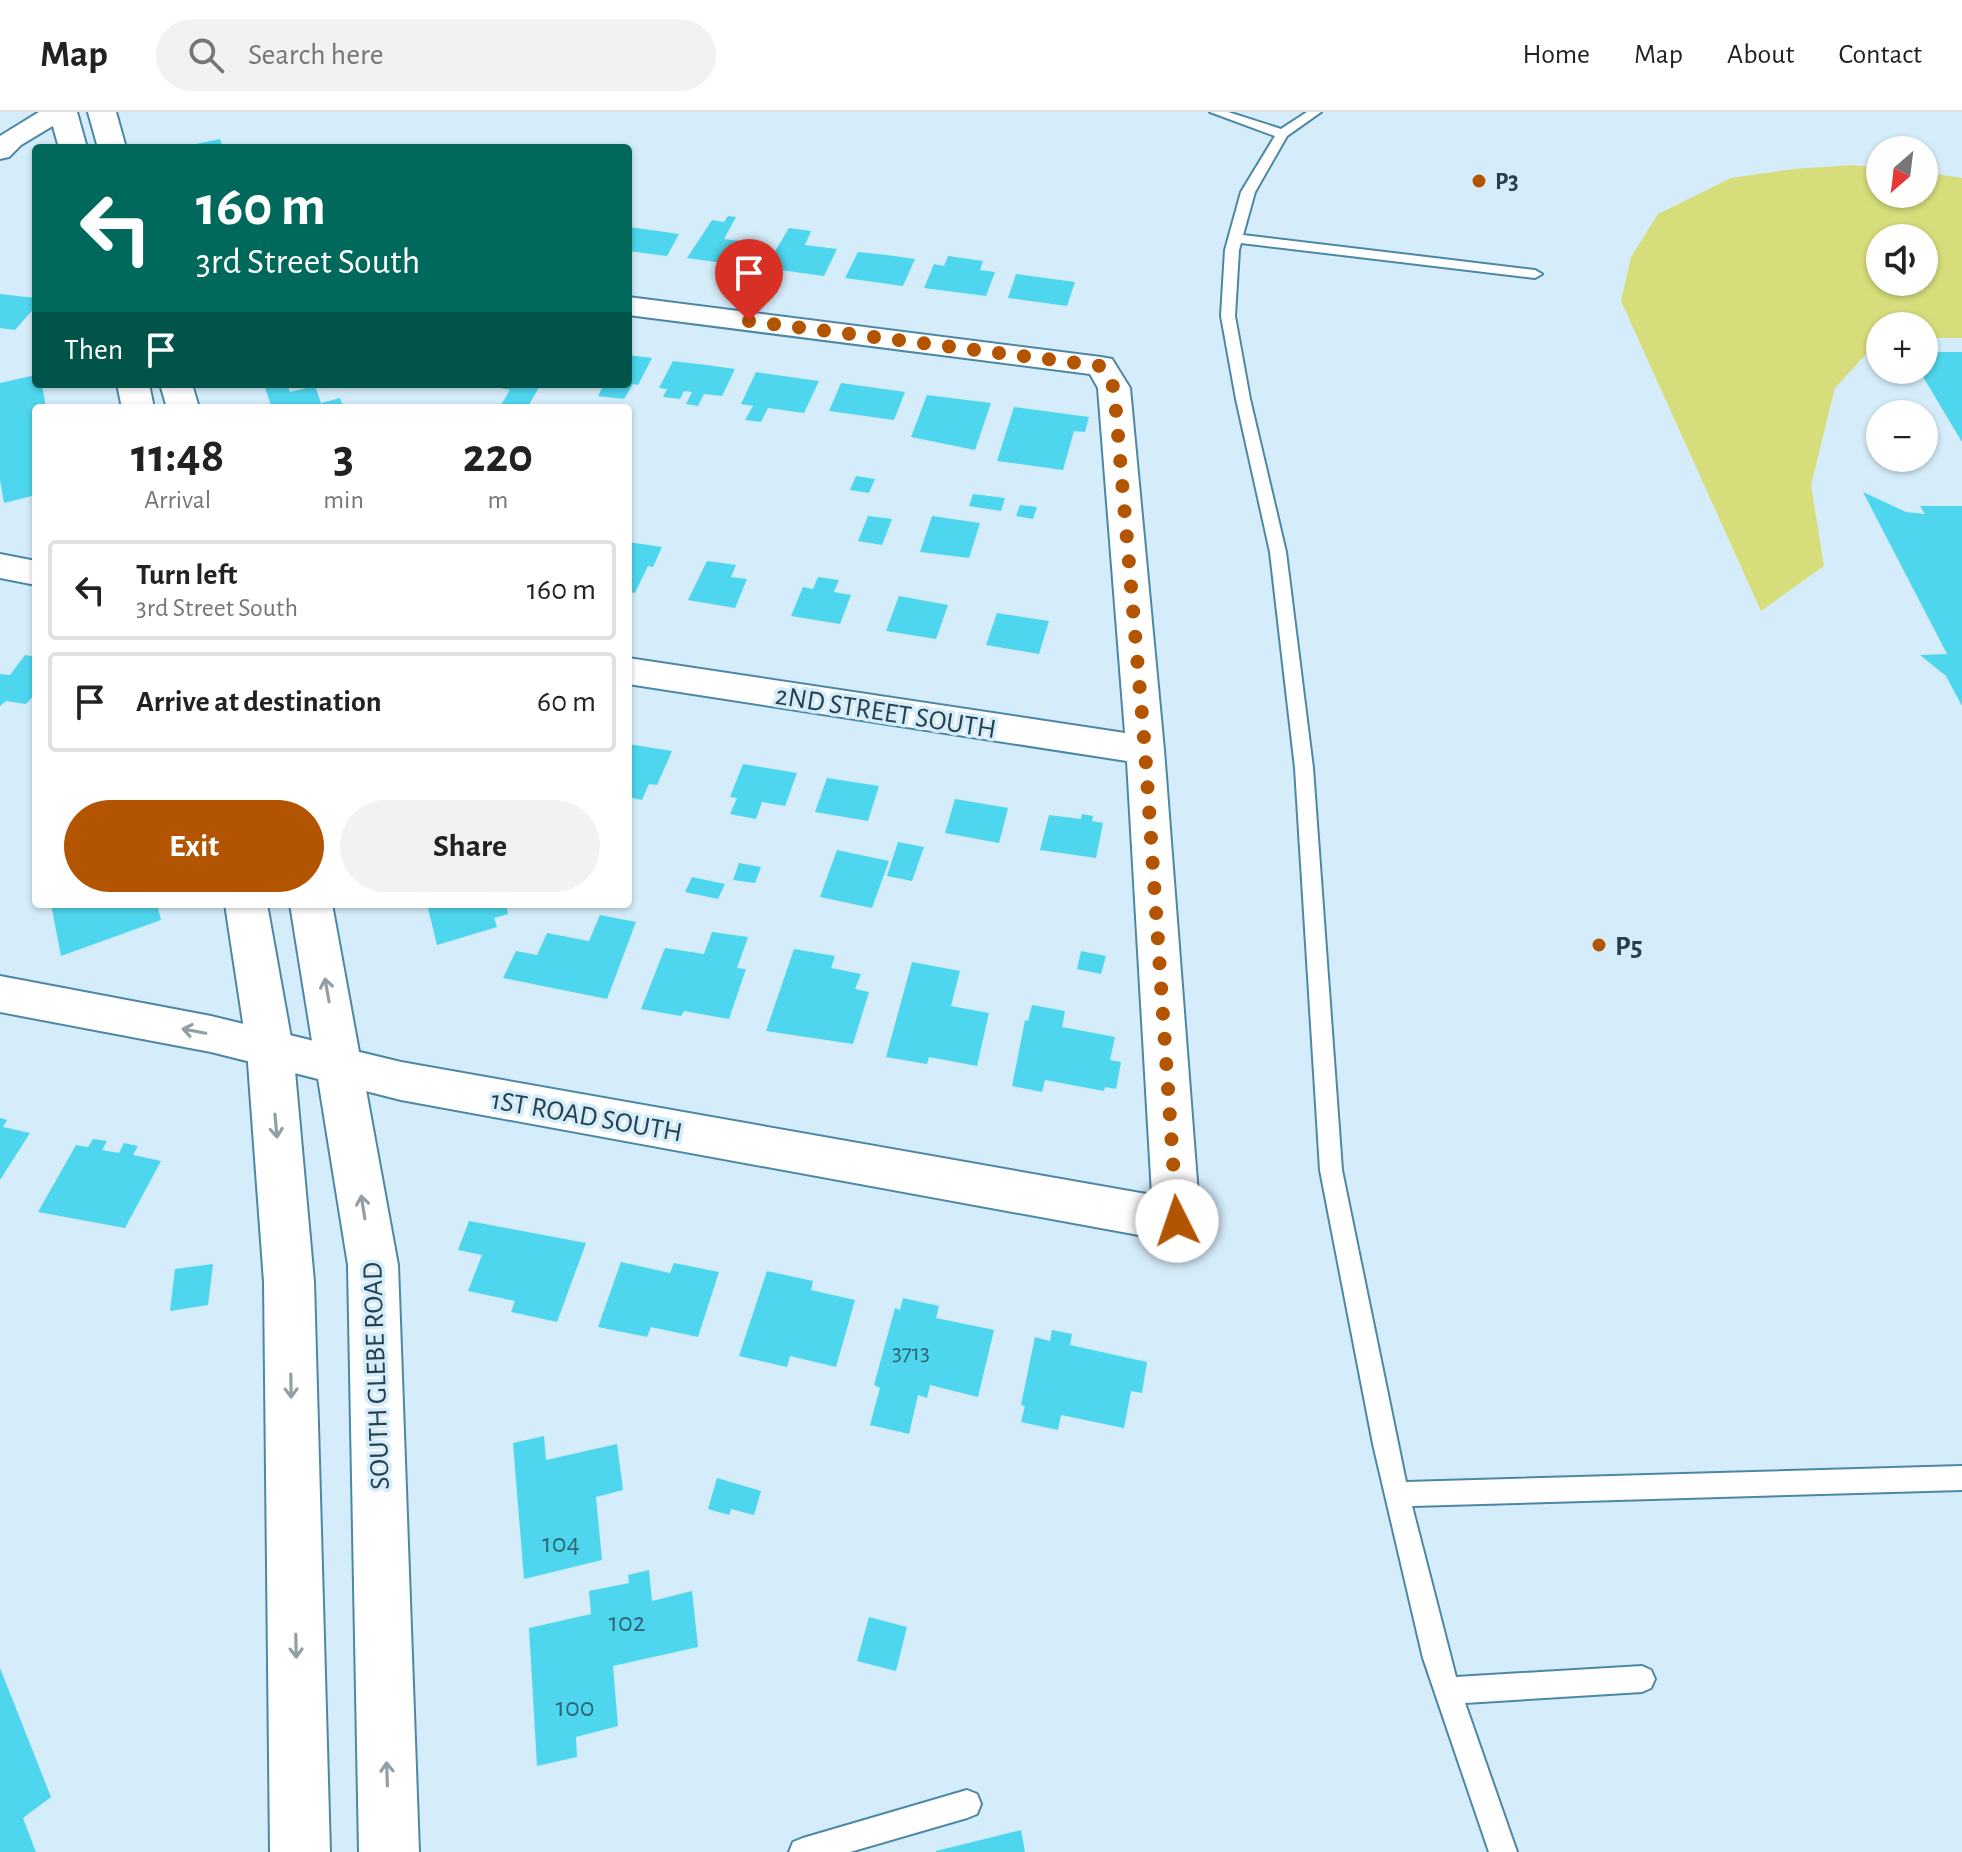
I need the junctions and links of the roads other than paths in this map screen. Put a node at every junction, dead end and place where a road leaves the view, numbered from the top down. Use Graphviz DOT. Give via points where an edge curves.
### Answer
graph roads {
  1 [pos="57,112"];
  2 [pos="63,112"];
  3 [pos="102,112"];
  4 [pos="1216,112"];
  5 [pos="1315,112"];
  6 [pos="1282,134"];
  7 [pos="72,144"];
  8 [pos="111,144"];
  9 [pos="0,151"];
  10 [pos="1236,238"];
  11 [pos="1535,274"];
  12 [pos="632,307"];
  13 [pos="0,566"];
  14 [pos="32,572"];
  15 [pos="632,672"];
  16 [pos="1145,750"];
  17 [pos="247,908"];
  18 [pos="312,908"];
  19 [pos="0,994"];
  20 [pos="270,1049"];
  21 [pos="340,1067"];
  22 [pos="1962,1478"];
  23 [pos="1397,1494"];
  24 [pos="1642,1679"];
  25 [pos="1448,1691"];
  26 [pos="967,1804"];
  27 [pos="300,1852"];
  28 [pos="389,1852"];
  29 [pos="803,1852"];
  30 [pos="1503,1852"];
  1 -- 9 [label="street"];
  2 -- 7 [label="main road"];
  3 -- 8 [label="main road"];
  4 -- 6 [label="lane"];
  5 -- 6 [label="lane"];
  6 -- 10 [label="lane" via="1248,192"];
  10 -- 11 [label="lane"];
  10 -- 23 [label="lane" via="1228,316 1278,552 1295,691 1331,1170"];
  12 -- 16 [label="street" via="1101,366 1114,388"];
  13 -- 14 [label="main road"];
  15 -- 16 [label="street, 2ND STREET SOUTH"];
  16 -- 21 [label="street, 1ST ROAD SOUTH" via="1177,1221"];
  17 -- 20 [label="main road"];
  21 -- 18 [label="main road, SOUTH GLEBE ROAD, one-way"];
  20 -- 19 [label="street, 1ST ROAD SOUTH, one-way"];
  20 -- 21 [label="street, 1ST ROAD SOUTH"];
  20 -- 27 [label="main road, one-way" via="289,1282"];
  28 -- 21 [label="main road, SOUTH GLEBE ROAD, one-way" via="373,1265"];
  22 -- 23 [label="lane"];
  23 -- 25 [label="lane"];
  24 -- 25 [label="lane"];
  25 -- 30 [label="lane"];
  26 -- 29 [label="lane"];
}
